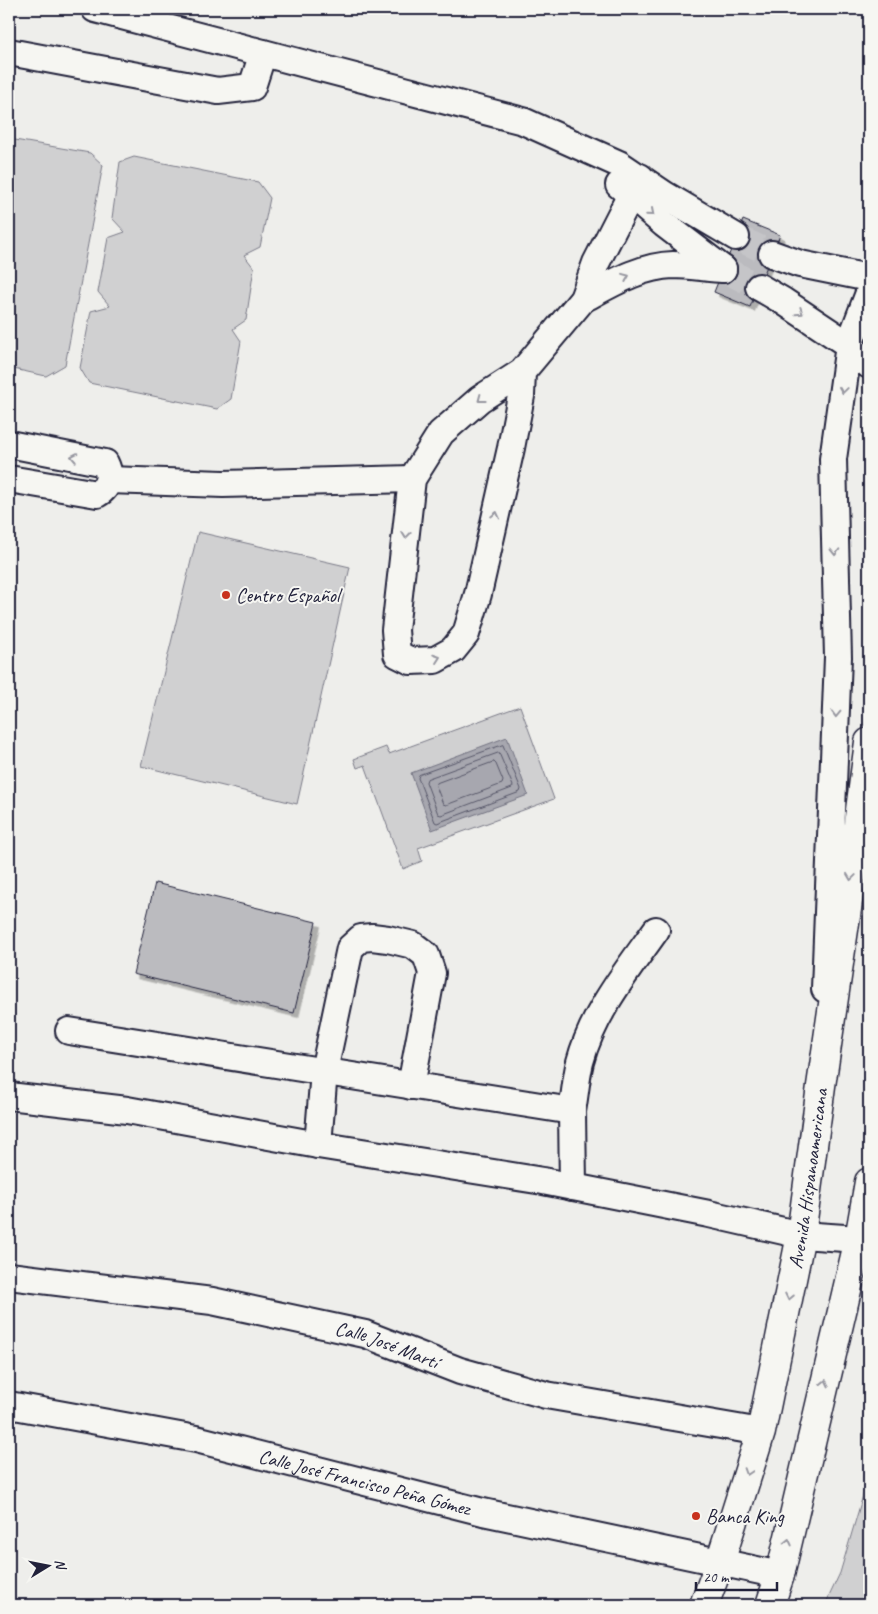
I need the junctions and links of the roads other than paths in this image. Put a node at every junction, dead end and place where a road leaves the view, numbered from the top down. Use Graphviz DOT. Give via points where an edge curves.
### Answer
graph roads {
  1 [pos="95,9"];
  2 [pos="9,52"];
  3 [pos="263,53"];
  4 [pos="635,186"];
  5 [pos="736,237"];
  6 [pos="772,254"];
  7 [pos="869,278"];
  8 [pos="759,287"];
  9 [pos="869,293"];
  10 [pos="582,299"];
  11 [pos="849,345"];
  12 [pos="869,365"];
  13 [pos="522,372"];
  14 [pos="9,444"];
  15 [pos="412,478"];
  16 [pos="9,479"];
  17 [pos="109,480"];
  18 [pos="869,742"];
  19 [pos="656,930"];
  20 [pos="68,1030"];
  21 [pos="324,1071"];
  22 [pos="822,1080"];
  23 [pos="412,1086"];
  24 [pos="9,1096"];
  25 [pos="572,1111"];
  26 [pos="318,1145"];
  27 [pos="869,1182"];
  28 [pos="573,1187"];
  29 [pos="802,1235"];
  30 [pos="860,1239"];
  31 [pos="9,1276"];
  32 [pos="9,1405"];
  33 [pos="761,1432"];
  34 [pos="720,1562"];
  35 [pos="780,1575"];
  36 [pos="704,1605"];
  37 [pos="770,1605"];
  1 -- 3 [label="street"];
  2 -- 3 [label="street" via="218,91 252,87"];
  3 -- 4 [label="street" via="523,120 576,145"];
  4 -- 5 [label="street" via="665,195"];
  4 -- 10 [label="street" via="596,263"];
  4 -- 10 [label="street" via="664,224 723,269 672,265 640,271"];
  6 -- 7 [label="street" via="800,264"];
  8 -- 11 [label="street, one-way"];
  9 -- 11 [label="street"];
  10 -- 13 [label="street"];
  11 -- 12 [label="street"];
  11 -- 22 [label="street, one-way" via="833,459 838,657"];
  13 -- 15 [label="street, one-way" via="480,399 441,433"];
  15 -- 13 [label="street, one-way" via="395,630 396,654 411,661 435,660 453,650 466,634 511,448"];
  17 -- 14 [label="street, one-way" via="104,463"];
  15 -- 17 [label="street" via="223,484"];
  16 -- 17 [label="street" via="97,494 103,491"];
  18 -- 22 [label="main road, Avenida Hispanoamericana, one-way"];
  19 -- 25 [label="street" via="599,1016 580,1062"];
  20 -- 21 [label="street"];
  21 -- 23 [label="street"];
  21 -- 23 [label="street" via="350,948 361,938 388,939 413,945 426,955 432,974"];
  21 -- 26 [label="street"];
  22 -- 29 [label="main road, Avenida Hispanoamericana"];
  23 -- 25 [label="street"];
  24 -- 26 [label="street" via="127,1110"];
  25 -- 28 [label="street"];
  26 -- 28 [label="street"];
  27 -- 30 [label="main road"];
  28 -- 29 [label="street"];
  29 -- 30 [label="street"];
  29 -- 33 [label="main road, Avenida Hispanoamericana, one-way"];
  35 -- 30 [label="main road, one-way"];
  31 -- 33 [label="street, Calle José Martí" via="212,1301 365,1334 460,1370 546,1395"];
  32 -- 34 [label="street, Calle José Francisco Peña Gómez" via="196,1439 483,1512"];
  33 -- 34 [label="main road, Avenida Hispanoamericana, one-way"];
  34 -- 35 [label="street, Calle José Francisco Peña Gómez"];
  34 -- 36 [label="main road, Avenida Hispanoamericana"];
  35 -- 37 [label="main road"];
}
